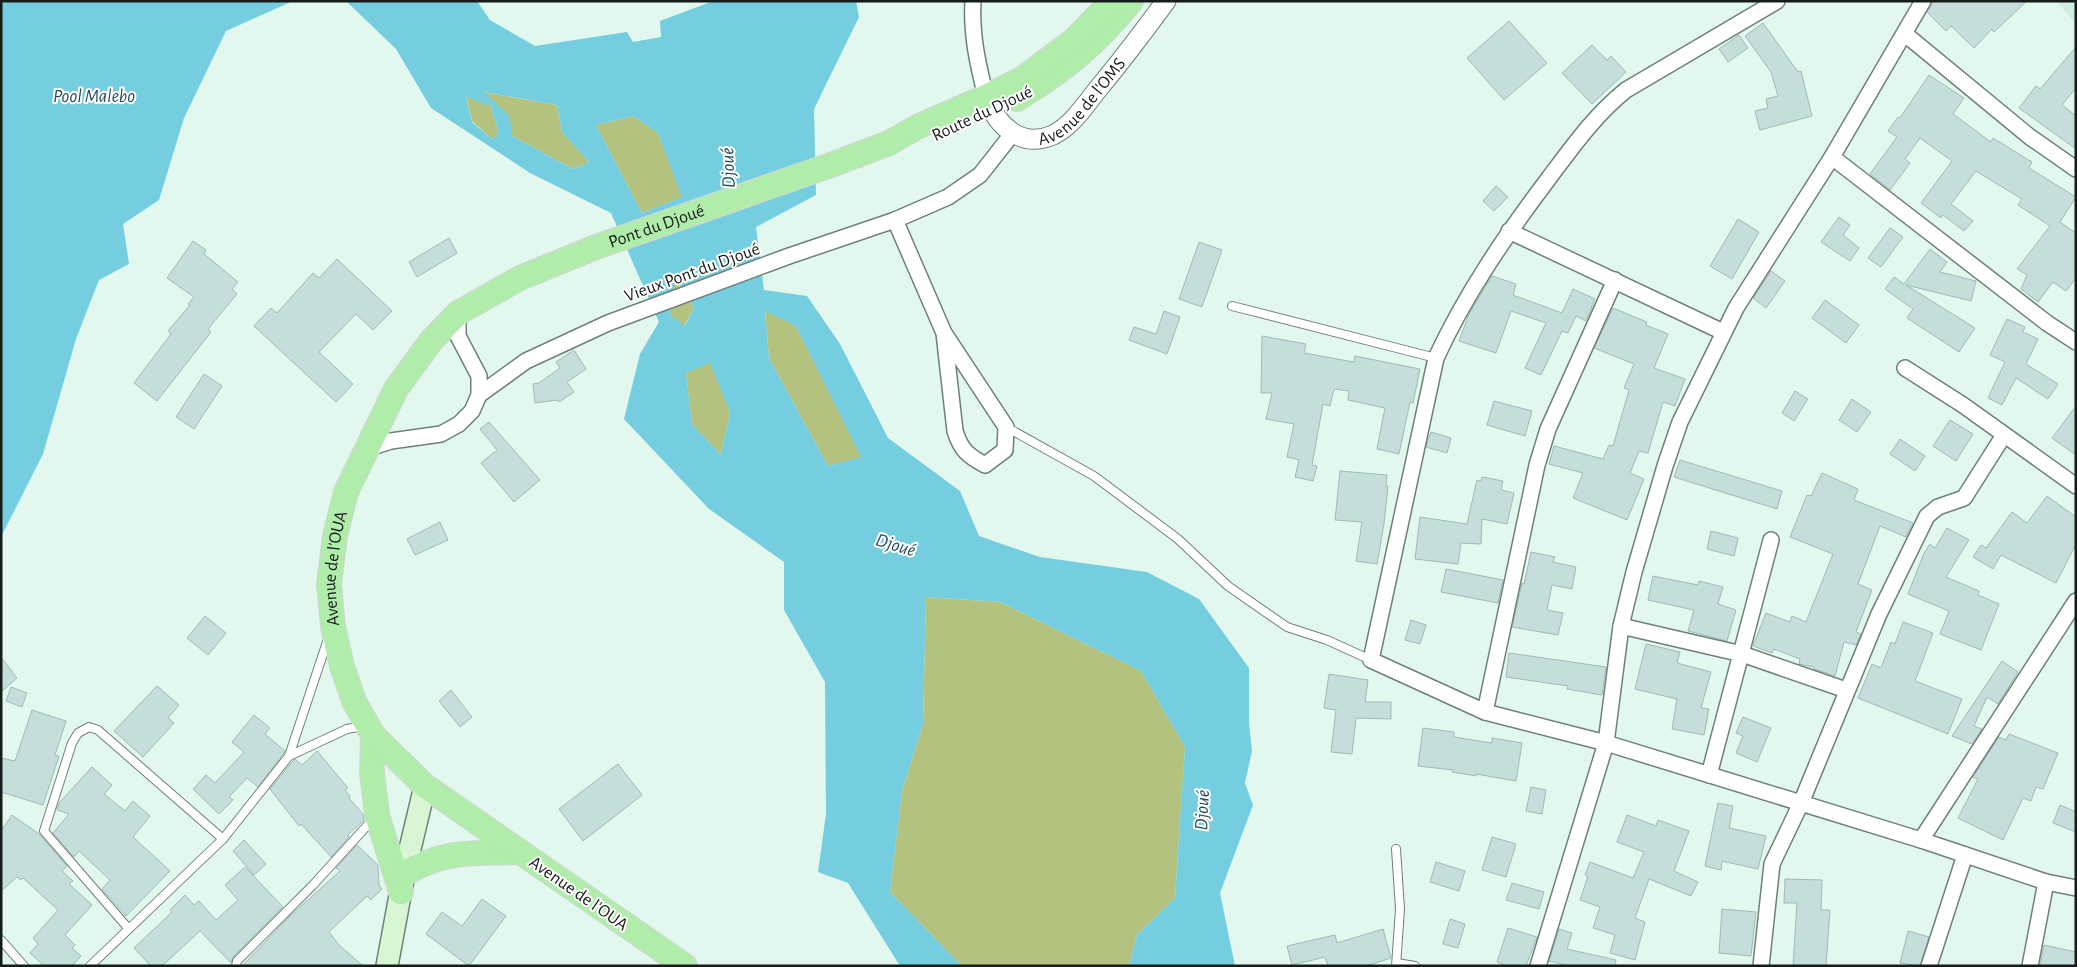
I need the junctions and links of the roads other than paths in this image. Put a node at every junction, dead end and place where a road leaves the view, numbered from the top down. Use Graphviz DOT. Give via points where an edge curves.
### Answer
graph roads {
  1 [pos="973,1"];
  2 [pos="1112,1"];
  3 [pos="1131,1"];
  4 [pos="1166,1"];
  5 [pos="1777,1"];
  6 [pos="1923,1"];
  7 [pos="1905,34"];
  8 [pos="989,104"];
  9 [pos="1013,133"];
  10 [pos="1832,157"];
  11 [pos="831,165"];
  12 [pos="2076,169"];
  13 [pos="895,220"];
  14 [pos="1509,231"];
  15 [pos="596,247"];
  16 [pos="1615,280"];
  17 [pos="1232,306"];
  18 [pos="458,313"];
  19 [pos="1723,332"];
  20 [pos="944,333"];
  21 [pos="2076,342"];
  22 [pos="1436,358"];
  23 [pos="1905,368"];
  24 [pos="480,395"];
  25 [pos="1006,427"];
  26 [pos="2004,435"];
  27 [pos="366,450"];
  28 [pos="2076,486"];
  29 [pos="1771,540"];
  30 [pos="2076,601"];
  31 [pos="1621,626"];
  32 [pos="332,627"];
  33 [pos="1742,654"];
  34 [pos="1371,660"];
  35 [pos="1846,690"];
  36 [pos="1484,712"];
  37 [pos="370,731"];
  38 [pos="1606,743"];
  39 [pos="289,756"];
  40 [pos="1709,776"];
  41 [pos="425,786"];
  42 [pos="1800,802"];
  43 [pos="377,814"];
  44 [pos="223,839"];
  45 [pos="1921,840"];
  46 [pos="1396,850"];
  47 [pos="518,852"];
  48 [pos="1965,855"];
  49 [pos="2046,882"];
  50 [pos="403,883"];
  51 [pos="2076,888"];
  52 [pos="128,928"];
  53 [pos="1,940"];
  54 [pos="1397,964"];
  55 [pos="24,966"];
  56 [pos="90,966"];
  57 [pos="236,966"];
  58 [pos="387,966"];
  59 [pos="685,966"];
  60 [pos="1414,966"];
  61 [pos="1538,966"];
  62 [pos="1761,966"];
  63 [pos="1928,966"];
  64 [pos="2030,966"];
  1 -- 8 [label="street" via="977,61"];
  2 -- 8 [label="main road, Route du Djoué" via="1066,45"];
  3 -- 8 [label="main road, Route du Djoué" via="1068,67 1015,100"];
  4 -- 9 [label="street, Avenue de l'OMS" via="1074,118 1054,134 1036,140"];
  5 -- 14 [label="street" via="1626,90 1606,106"];
  6 -- 7 [label="street"];
  7 -- 10 [label="street"];
  7 -- 12 [label="street" via="2030,137"];
  8 -- 9 [label="street, Avenue de l'OMS"];
  8 -- 11 [label="main road, Route du Djoué" via="915,143 889,143"];
  9 -- 13 [label="street, Vieux Pont du Djoué" via="980,175 948,197"];
  10 -- 19 [label="street"];
  10 -- 21 [label="street"];
  11 -- 15 [label="main road, Pont du Djoué"];
  13 -- 20 [label="street"];
  13 -- 24 [label="street, Vieux Pont du Djoué" via="608,323 526,361"];
  14 -- 16 [label="street"];
  14 -- 22 [label="street" via="1453,321"];
  15 -- 18 [label="main road, Avenue de l'OUA" via="520,278"];
  16 -- 19 [label="street"];
  16 -- 36 [label="street" via="1548,429 1535,474"];
  17 -- 22 [label="lane"];
  18 -- 24 [label="street" via="458,336 479,376"];
  18 -- 27 [label="main road, Avenue de l'OUA" via="431,341 396,389"];
  19 -- 31 [label="street" via="1674,439"];
  20 -- 25 [label="street"];
  20 -- 25 [label="street" via="955,431 960,446 985,465 1005,450"];
  22 -- 34 [label="street"];
  23 -- 26 [label="street" via="1942,390"];
  24 -- 27 [label="street" via="472,411 441,434 392,441"];
  25 -- 34 [label="lane" via="1094,476 1178,539 1228,586 1287,626"];
  26 -- 28 [label="street"];
  26 -- 35 [label="street" via="1964,498 1938,507 1927,516"];
  27 -- 32 [label="main road, Avenue de l'OUA" via="346,492 335,536 329,584"];
  29 -- 33 [label="street"];
  30 -- 45 [label="street"];
  31 -- 33 [label="street"];
  31 -- 38 [label="street"];
  32 -- 37 [label="main road, Avenue de l'OUA" via="354,701"];
  32 -- 39 [label="lane"];
  33 -- 35 [label="street"];
  33 -- 40 [label="street"];
  34 -- 36 [label="street"];
  35 -- 42 [label="street"];
  36 -- 38 [label="street"];
  37 -- 39 [label="lane" via="347,729"];
  37 -- 41 [label="main road, Avenue de l'OUA"];
  37 -- 43 [label="main road"];
  38 -- 40 [label="street"];
  38 -- 61 [label="street"];
  39 -- 44 [label="lane"];
  40 -- 42 [label="street"];
  41 -- 47 [label="main road, Avenue de l'OUA"];
  41 -- 50 [label="main road"];
  42 -- 45 [label="street"];
  42 -- 62 [label="street" via="1772,864"];
  43 -- 50 [label="main road"];
  43 -- 57 [label="lane" via="313,885 237,961"];
  44 -- 52 [label="lane"];
  44 -- 52 [label="lane" via="98,730 89,727 78,732 44,831"];
  45 -- 48 [label="street"];
  46 -- 54 [label="lane" via="1400,909"];
  47 -- 50 [label="main road" via="438,857"];
  47 -- 59 [label="main road, Avenue de l'OUA"];
  48 -- 49 [label="street"];
  48 -- 63 [label="street"];
  49 -- 51 [label="street"];
  49 -- 64 [label="street"];
  50 -- 58 [label="main road"];
  52 -- 56 [label="lane"];
  53 -- 55 [label="lane"];
  54 -- 60 [label="lane"];
}
